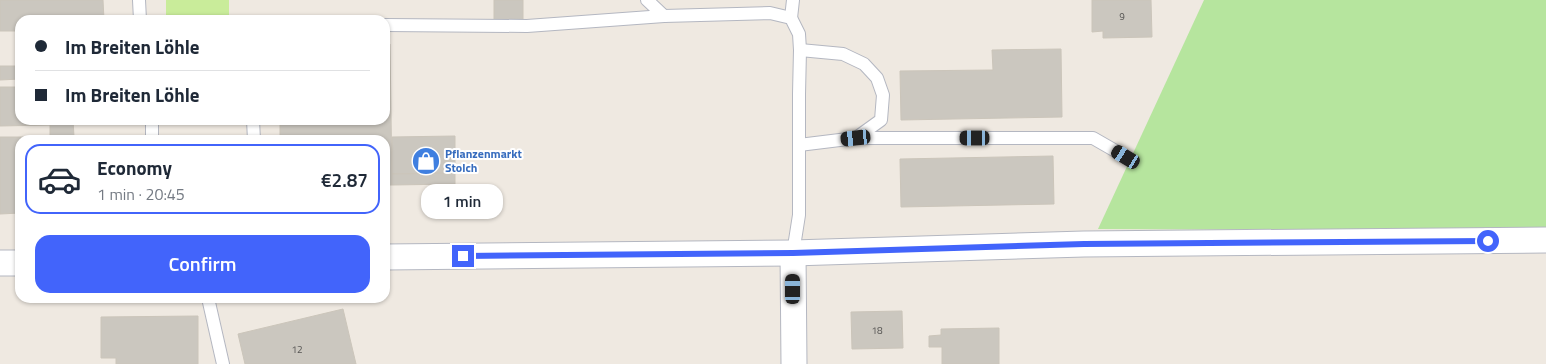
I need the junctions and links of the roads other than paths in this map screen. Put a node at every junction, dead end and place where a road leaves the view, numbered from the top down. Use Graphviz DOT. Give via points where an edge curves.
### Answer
graph roads {
  1 [pos="140,0"];
  2 [pos="647,0"];
  3 [pos="793,0"];
  4 [pos="140,15"];
  5 [pos="664,16"];
  6 [pos="791,18"];
  7 [pos="390,25"];
  8 [pos="800,50"];
  9 [pos="856,138"];
  10 [pos="799,145"];
  11 [pos="1126,157"];
  12 [pos="1546,240"];
  13 [pos="793,253"];
  14 [pos="390,257"];
  15 [pos="0,263"];
  16 [pos="15,263"];
  17 [pos="209,303"];
  18 [pos="223,364"];
  19 [pos="794,364"];
  1 -- 4 [label="lane"];
  2 -- 5 [label="lane"];
  3 -- 6 [label="lane"];
  5 -- 6 [label="lane" via="770,14"];
  5 -- 7 [label="lane" via="528,26"];
  6 -- 8 [label="lane" via="799,34"];
  8 -- 9 [label="lane" via="843,54 864,64 877,78 883,95 881,120"];
  8 -- 10 [label="lane"];
  9 -- 10 [label="lane"];
  9 -- 11 [label="lane" via="1093,138"];
  10 -- 13 [label="lane" via="799,215"];
  12 -- 13 [label="street" via="1084,244"];
  13 -- 14 [label="street"];
  13 -- 19 [label="street"];
  15 -- 16 [label="street"];
  17 -- 18 [label="lane"];
}
